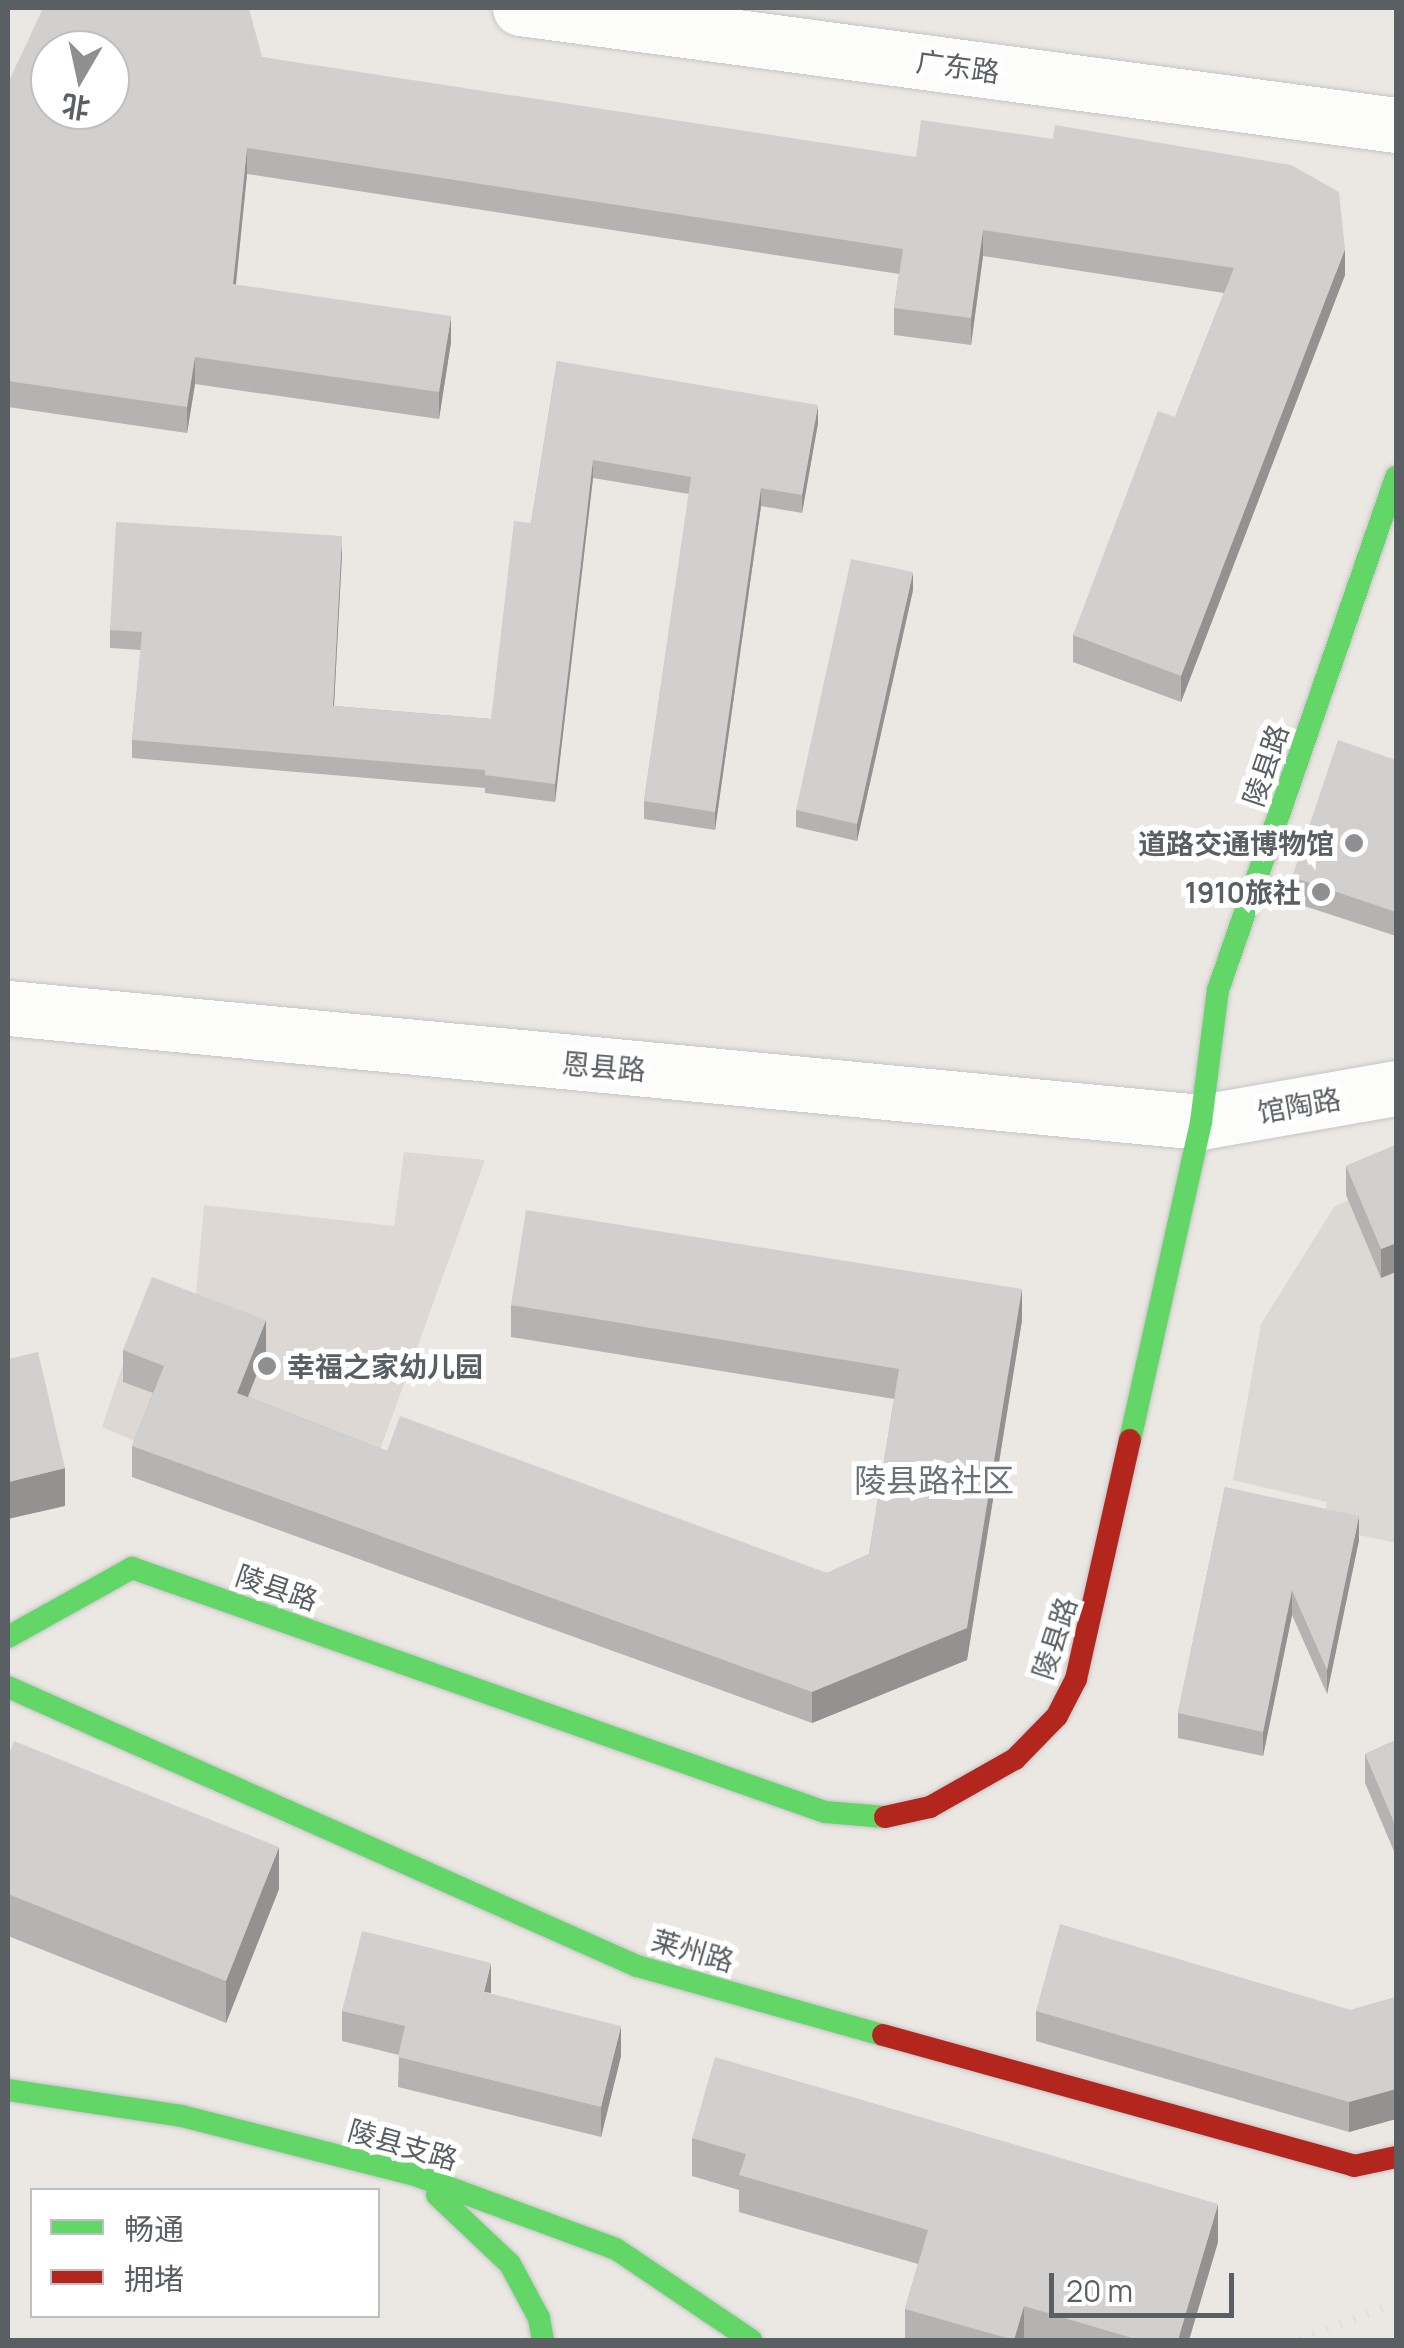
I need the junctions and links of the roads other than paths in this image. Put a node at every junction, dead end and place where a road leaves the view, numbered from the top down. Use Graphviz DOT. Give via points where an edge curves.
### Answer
graph roads {
  1 [pos="520,8"];
  2 [pos="1396,125"];
  3 [pos="1396,477"];
  4 [pos="8,1008"];
  5 [pos="1396,1088"];
  6 [pos="1201,1122"];
  7 [pos="8,1637"];
  8 [pos="8,1688"];
  9 [pos="8,2090"];
  10 [pos="1396,2157"];
  11 [pos="412,2174"];
  12 [pos="543,2340"];
  13 [pos="750,2340"];
  1 -- 2 [label="street, 广东路"];
  3 -- 6 [label="street, 陵县路" via="1218,990"];
  4 -- 6 [label="street, 恩县路"];
  5 -- 6 [label="street, 馆陶路"];
  6 -- 7 [label="street, 陵县路" via="1076,1679 1057,1716 1015,1759 930,1807 876,1819 826,1812 132,1568"];
  8 -- 10 [label="street, 莱州路" via="637,1966 1354,2166"];
  9 -- 11 [label="street, 陵县支路" via="182,2116"];
  11 -- 12 [label="street" via="510,2264 539,2318"];
  11 -- 13 [label="street, 陵县支路" via="616,2248"];
}
